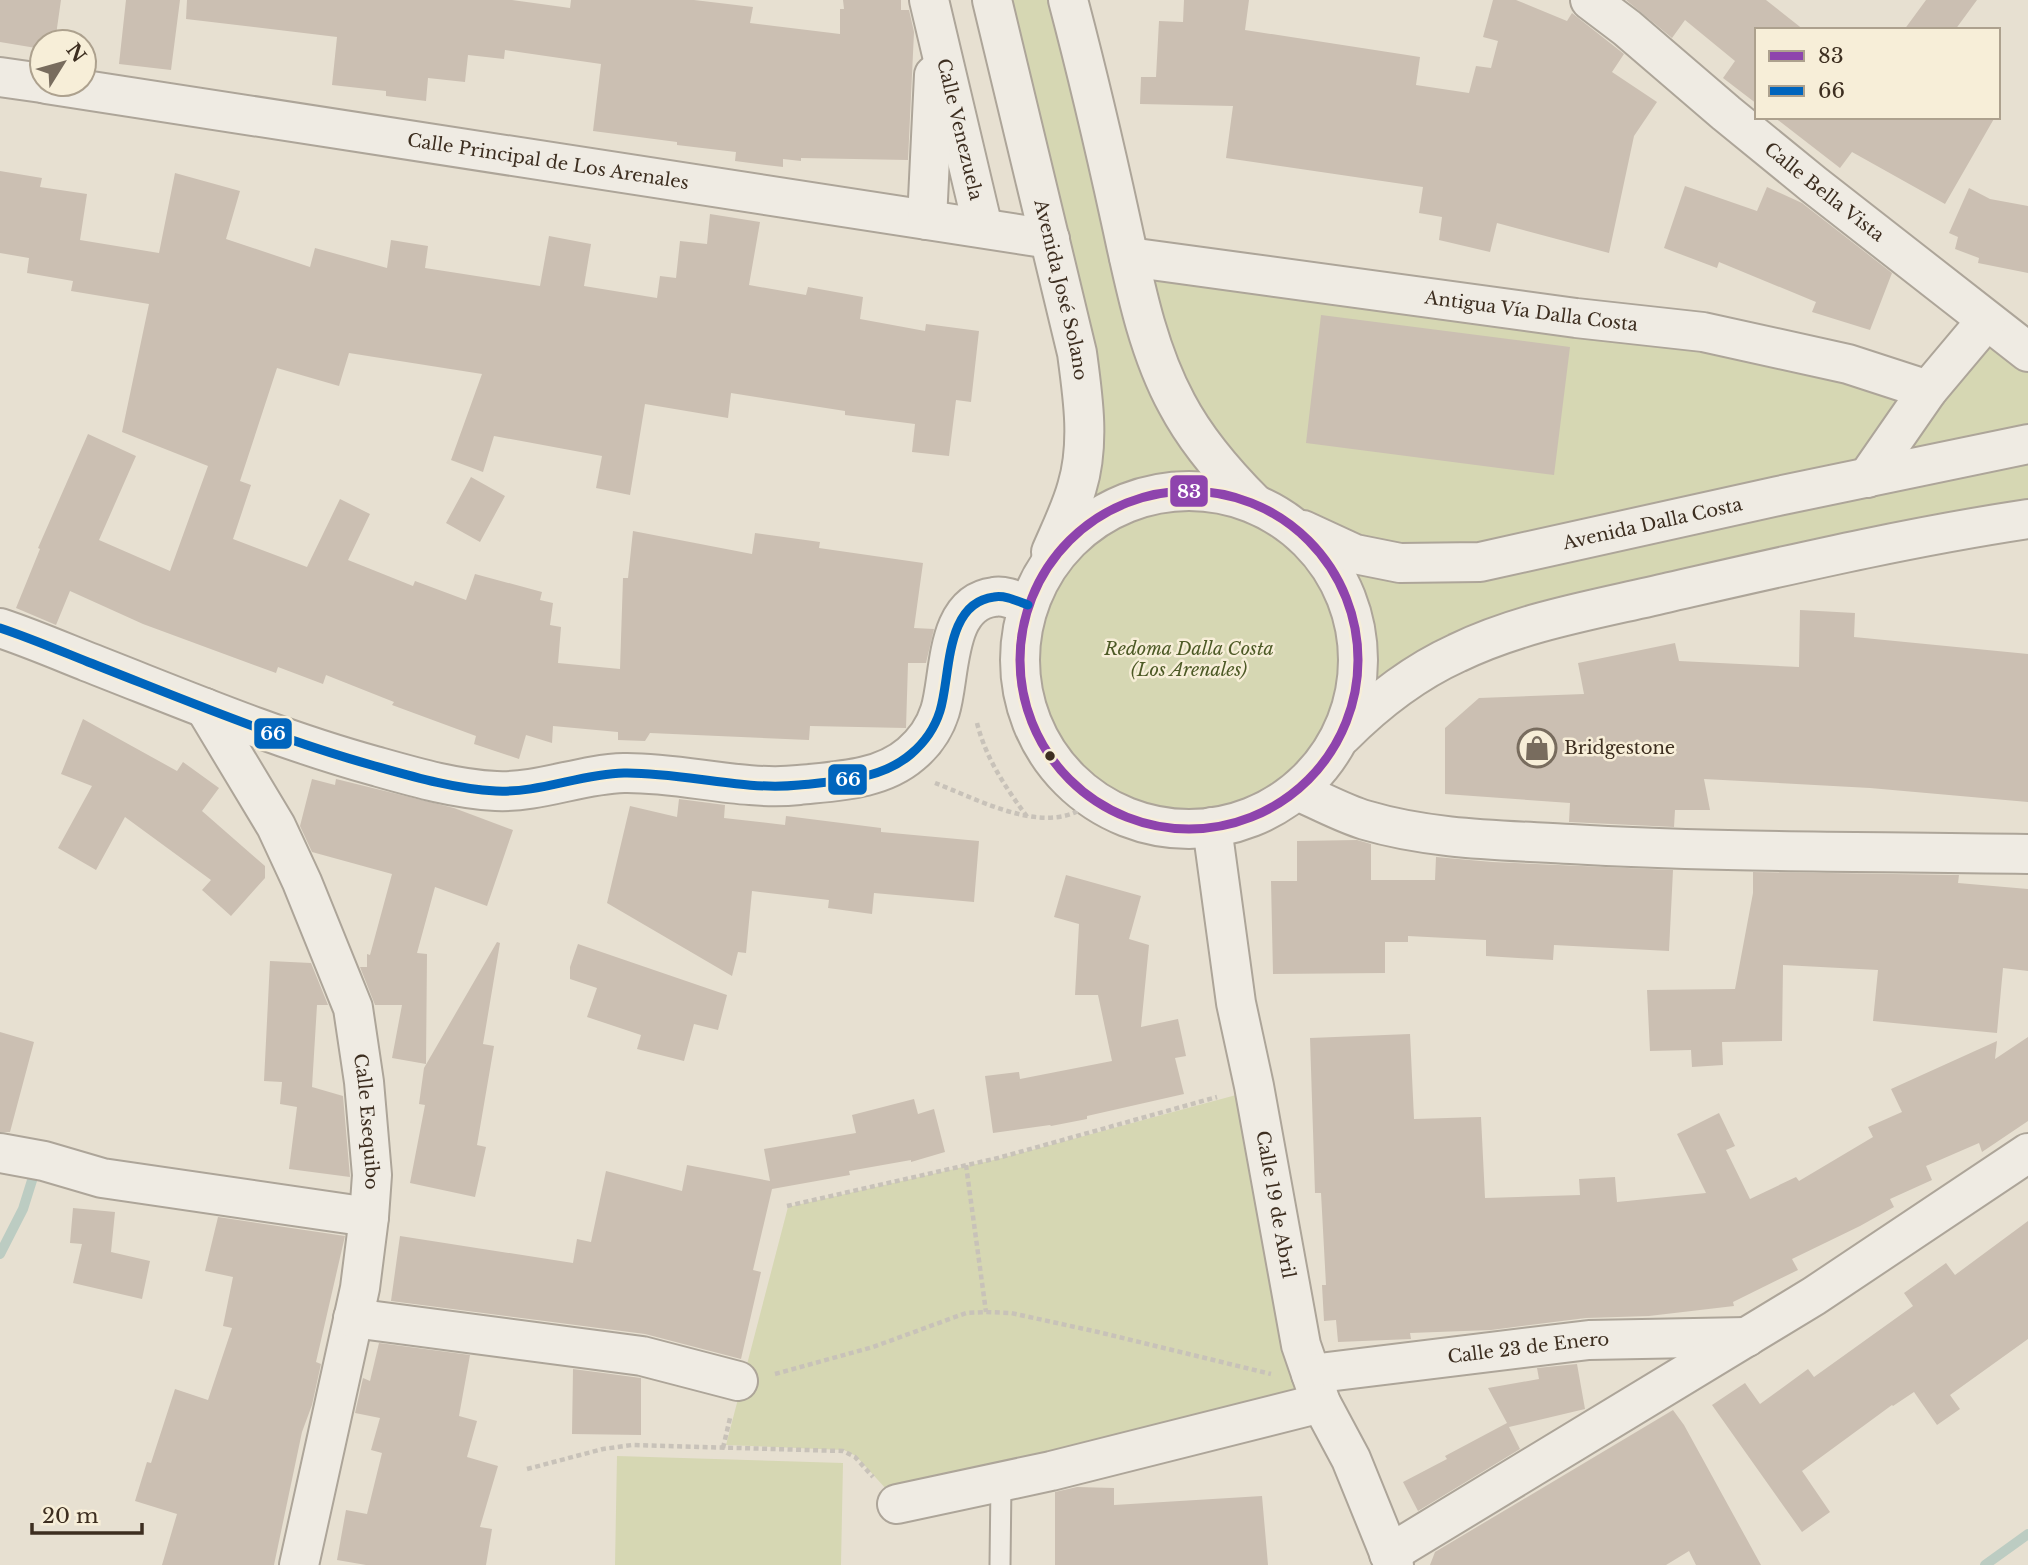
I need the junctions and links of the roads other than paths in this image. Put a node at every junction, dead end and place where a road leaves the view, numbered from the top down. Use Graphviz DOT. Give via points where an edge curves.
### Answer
graph roads {
  1 [pos="992,0"];
  2 [pos="1068,0"];
  3 [pos="1590,0"];
  4 [pos="932,16"];
  5 [pos="0,77"];
  6 [pos="28,81"];
  7 [pos="98,92"];
  8 [pos="928,220"];
  9 [pos="983,228"];
  10 [pos="1050,239"];
  11 [pos="1129,257"];
  12 [pos="1986,321"];
  13 [pos="2028,352"];
  14 [pos="1928,390"];
  15 [pos="2028,444"];
  16 [pos="1867,478"];
  17 [pos="1270,513"];
  18 [pos="2028,519"];
  19 [pos="1034,591"];
  20 [pos="0,628"];
  21 [pos="205,708"];
  22 [pos="1336,743"];
  23 [pos="1297,791"];
  24 [pos="1212,827"];
  25 [pos="2028,854"];
  26 [pos="0,1153"];
  27 [pos="2028,1153"];
  28 [pos="369,1217"];
  29 [pos="353,1318"];
  30 [pos="1747,1337"];
  31 [pos="738,1381"];
  32 [pos="1316,1388"];
  33 [pos="1001,1482"];
  34 [pos="897,1504"];
  35 [pos="1392,1559"];
  36 [pos="299,1565"];
  37 [pos="1000,1565"];
  1 -- 10 [label="street, Avenida José Solano"];
  2 -- 11 [label="street"];
  3 -- 12 [label="street, Calle Bella Vista"];
  4 -- 8 [label="street, Calle Venezuela"];
  4 -- 9 [label="street, Calle Venezuela"];
  5 -- 6 [label="street, Calle Principal de Los Arenales"];
  7 -- 8 [label="street, Calle Principal de Los Arenales"];
  8 -- 9 [label="street, Calle Principal de Los Arenales"];
  9 -- 10 [label="street, Calle Principal de Los Arenales"];
  10 -- 19 [label="street, Avenida José Solano" via="1077,353 1085,432 1077,488"];
  11 -- 14 [label="street, Antigua Vía Dalla Costa" via="1703,332 1848,364"];
  11 -- 17 [label="street" via="1150,339 1177,405 1215,461"];
  12 -- 13 [label="street, Calle Bella Vista"];
  12 -- 14 [label="street"];
  14 -- 16 [label="street"];
  15 -- 16 [label="street, Avenida Dalla Costa"];
  16 -- 17 [label="street, Avenida Dalla Costa" via="1480,562 1400,563 1355,554"];
  17 -- 19 [label="street" via="1227,495 1196,491 1135,499 1106,511 1081,529 1059,551"];
  17 -- 22 [label="street" via="1308,541 1328,565 1353,622 1356,684"];
  18 -- 22 [label="street" via="1714,582 1498,636 1458,652 1396,688"];
  19 -- 21 [label="street" via="994,597 968,611 957,625 935,725 911,754 869,775 757,785 624,773 527,791 468,789 299,744"];
  19 -- 24 [label="street" via="1021,635 1020,666 1024,698 1049,755 1093,799 1120,814 1181,829"];
  20 -- 21 [label="street"];
  21 -- 28 [label="street, Calle Esequibo" via="276,826 353,1008 369,1131"];
  22 -- 23 [label="street"];
  23 -- 24 [label="street" via="1271,808"];
  23 -- 25 [label="street" via="1364,820 1436,836 1735,851"];
  24 -- 32 [label="street, Calle 19 de Abril" via="1236,1003 1299,1333"];
  26 -- 28 [label="street" via="102,1178"];
  27 -- 30 [label="street"];
  28 -- 29 [label="street, Calle Esequibo"];
  29 -- 31 [label="street" via="642,1356"];
  29 -- 36 [label="street, Calle Esequibo"];
  30 -- 32 [label="street, Calle 23 de Enero" via="1589,1340"];
  30 -- 35 [label="street"];
  32 -- 33 [label="street, Calle 23 de Enero"];
  32 -- 35 [label="street, Calle 19 de Abril"];
  33 -- 34 [label="street, Calle 23 de Enero"];
  33 -- 37 [label="lane"];
}
